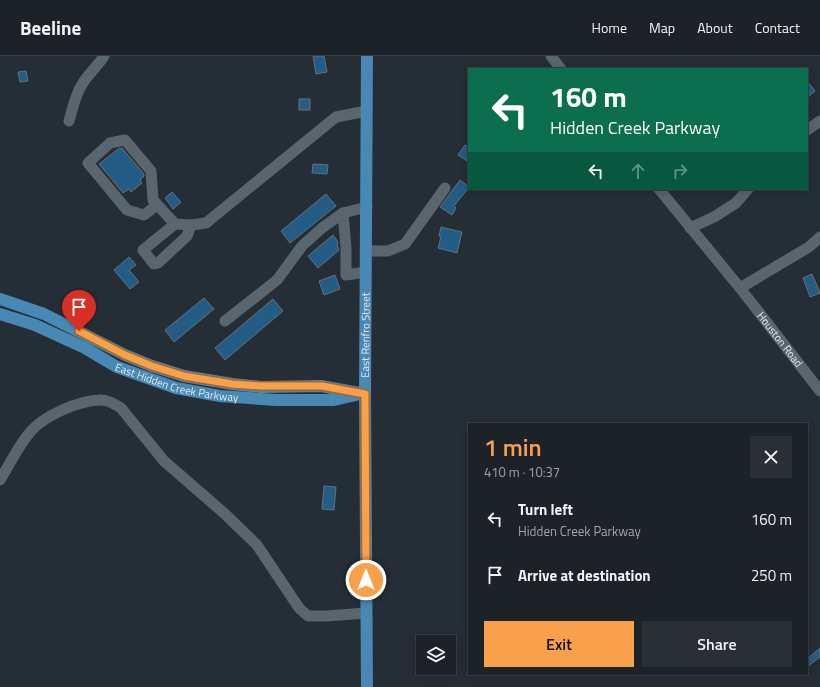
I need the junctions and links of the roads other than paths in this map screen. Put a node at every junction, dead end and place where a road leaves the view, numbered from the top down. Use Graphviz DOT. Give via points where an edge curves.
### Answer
graph roads {
  1 [pos="104,56"];
  2 [pos="367,56"];
  3 [pos="551,56"];
  4 [pos="560,68"];
  5 [pos="367,111"];
  6 [pos="69,121"];
  7 [pos="820,121"];
  8 [pos="808,129"];
  9 [pos="445,188"];
  10 [pos="660,190"];
  11 [pos="747,190"];
  12 [pos="157,205"];
  13 [pos="367,207"];
  14 [pos="342,213"];
  15 [pos="175,224"];
  16 [pos="191,225"];
  17 [pos="690,228"];
  18 [pos="820,237"];
  19 [pos="366,251"];
  20 [pos="366,272"];
  21 [pos="740,288"];
  22 [pos="0,300"];
  23 [pos="0,314"];
  24 [pos="225,321"];
  25 [pos="820,390"];
  26 [pos="365,394"];
  27 [pos="0,480"];
  28 [pos="366,613"];
  29 [pos="367,687"];
  1 -- 6 [label="street" via="83,83 76,96"];
  2 -- 5 [label="main road, East Renfro Street"];
  3 -- 4 [label="street"];
  5 -- 13 [label="main road, East Renfro Street"];
  5 -- 16 [label="street" via="336,117 206,223"];
  7 -- 8 [label="street"];
  9 -- 19 [label="street" via="405,244 388,251"];
  10 -- 17 [label="street, Houston Road"];
  11 -- 17 [label="street" via="736,202 714,217"];
  12 -- 12 [label="street" via="153,200 151,171 125,140 110,143 88,163 127,210 144,215"];
  12 -- 15 [label="street"];
  13 -- 14 [label="street"];
  13 -- 19 [label="main road, East Renfro Street"];
  14 -- 20 [label="street" via="346,275"];
  14 -- 24 [label="street" via="302,246 277,280"];
  15 -- 16 [label="street"];
  15 -- 16 [label="street" via="143,250 154,264 188,236"];
  17 -- 21 [label="street, Houston Road"];
  18 -- 21 [label="street" via="809,247"];
  19 -- 20 [label="main road, East Renfro Street"];
  20 -- 26 [label="main road, East Renfro Street"];
  21 -- 25 [label="street, Houston Road"];
  22 -- 26 [label="main road" via="44,314 125,355 184,376 232,384 322,386"];
  23 -- 26 [label="main road, East Hidden Creek Parkway" via="35,325 85,348 117,367 176,388 220,396 276,400 334,400"];
  26 -- 28 [label="main road, East Renfro Street"];
  27 -- 28 [label="street" via="22,442 42,422 56,413 88,402 100,400 113,403 121,408 164,461 257,545 299,608 308,616"];
  28 -- 29 [label="main road, East Renfro Street"];
}
